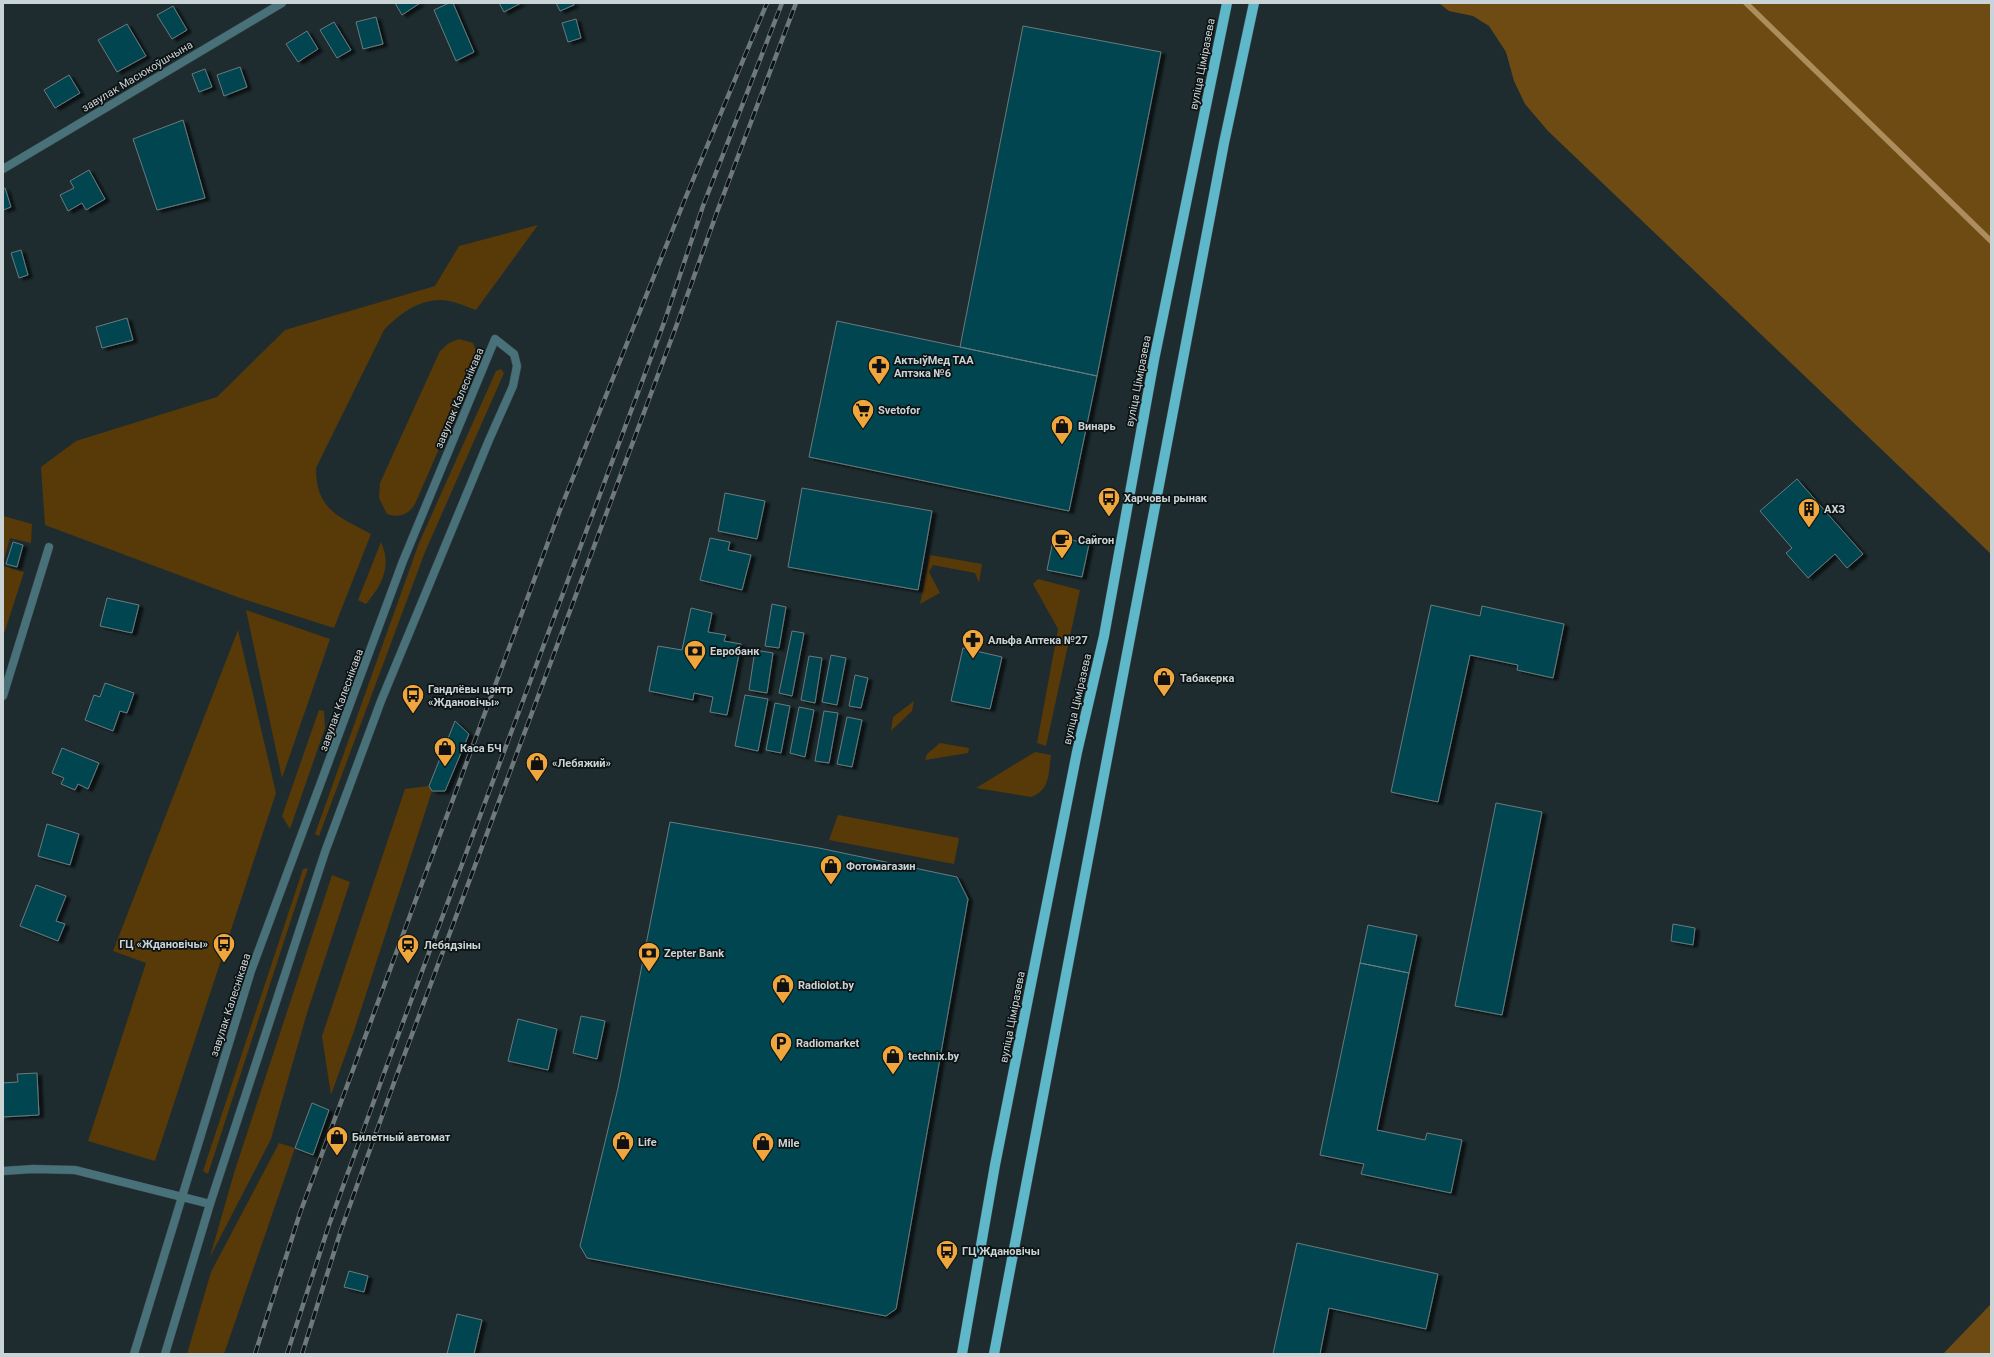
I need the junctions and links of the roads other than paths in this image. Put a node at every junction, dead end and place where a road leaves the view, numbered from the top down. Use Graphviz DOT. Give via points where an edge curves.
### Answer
graph roads {
  1 [pos="282,3"];
  2 [pos="1227,3"];
  3 [pos="1254,3"];
  4 [pos="3,169"];
  5 [pos="49,547"];
  6 [pos="3,696"];
  7 [pos="3,1171"];
  8 [pos="183,1197"];
  9 [pos="210,1204"];
  10 [pos="134,1354"];
  11 [pos="165,1354"];
  12 [pos="962,1354"];
  13 [pos="994,1354"];
  1 -- 4 [label="street, завулак Масюкоўшчына"];
  2 -- 12 [label="main road, вуліца Ціміразева" via="1154,360 1104,636 1077,752 995,1165"];
  3 -- 13 [label="main road"];
  5 -- 6 [label="street"];
  7 -- 8 [label="street" via="74,1170"];
  8 -- 9 [label="street"];
  8 -- 9 [label="street, завулак Калеснікава" via="251,971 403,561 495,339 514,354 518,366 513,386 370,730 325,852"];
  8 -- 10 [label="street, завулак Калеснікава"];
  9 -- 11 [label="street, завулак Калеснікава"];
}
